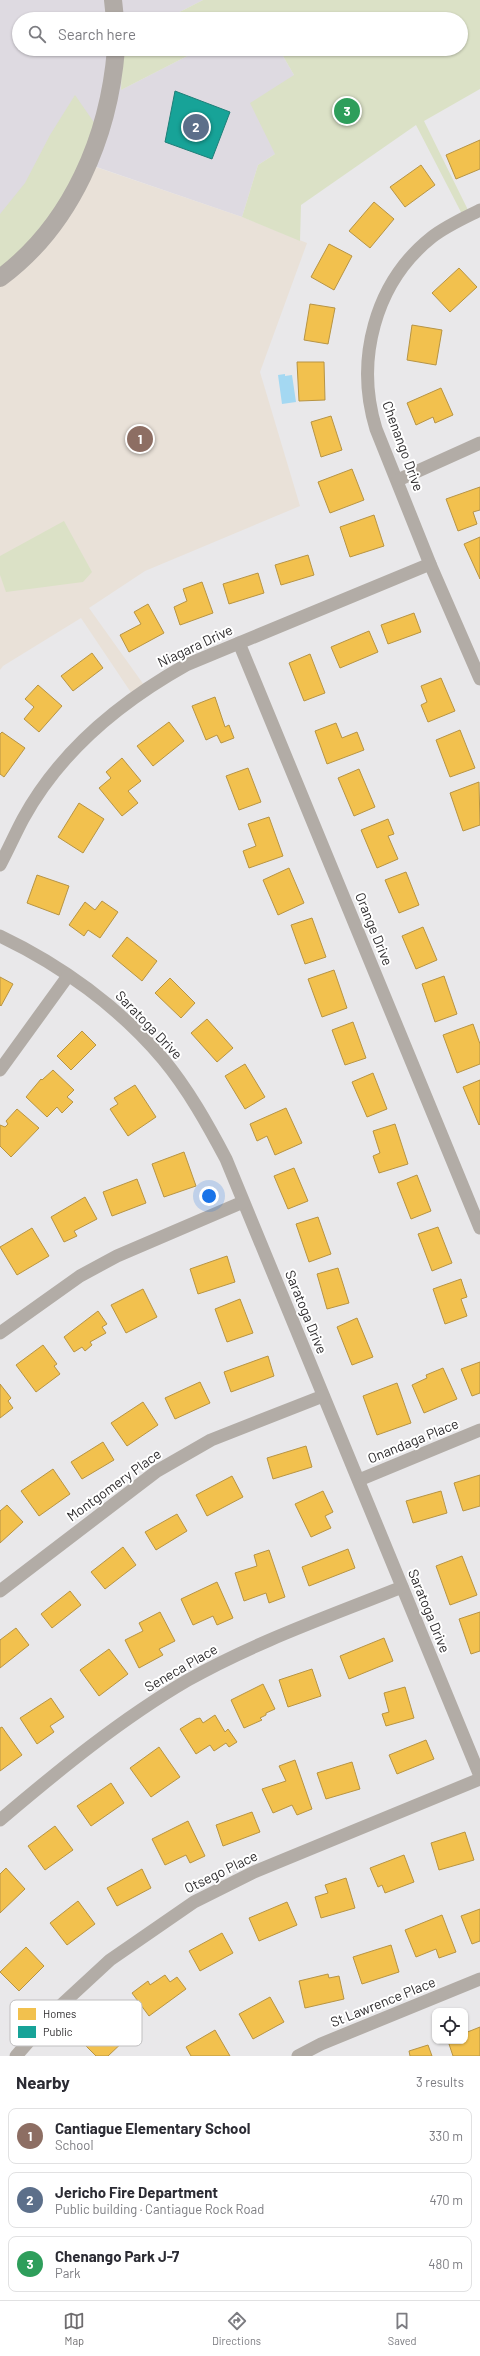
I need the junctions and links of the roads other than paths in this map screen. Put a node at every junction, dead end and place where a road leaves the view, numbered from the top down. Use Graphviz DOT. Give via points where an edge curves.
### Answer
graph roads {
  1 [pos="113,0"];
  2 [pos="114,12"];
  3 [pos="116,56"];
  4 [pos="480,210"];
  5 [pos="0,278"];
  6 [pos="480,442"];
  7 [pos="398,480"];
  8 [pos="430,564"];
  9 [pos="239,644"];
  10 [pos="479,674"];
  11 [pos="0,865"];
  12 [pos="0,936"];
  13 [pos="68,976"];
  14 [pos="0,1070"];
  15 [pos="243,1202"];
  16 [pos="480,1228"];
  17 [pos="0,1333"];
  18 [pos="323,1396"];
  19 [pos="480,1430"];
  20 [pos="359,1480"];
  21 [pos="402,1587"];
  22 [pos="0,1591"];
  23 [pos="480,1777"];
  24 [pos="0,1820"];
  25 [pos="480,1979"];
  26 [pos="67,2000"];
  27 [pos="25,2046"];
  28 [pos="16,2056"];
  29 [pos="298,2056"];
  1 -- 2 [label="main road"];
  3 -- 5 [label="main road" via="107,110 80,182 61,214 35,247"];
  4 -- 7 [label="street, Chenango Drive" via="432,237 407,262 378,310 371,333 367,360 370,408"];
  6 -- 7 [label="street"];
  7 -- 8 [label="street, Chenango Drive"];
  8 -- 9 [label="street, Niagara Drive"];
  8 -- 10 [label="street, Chenango Drive"];
  9 -- 11 [label="street, Niagara Drive" via="186,665 154,683 114,712 82,741 47,782 24,818"];
  9 -- 16 [label="street, Orange Drive"];
  12 -- 13 [label="street, Saratoga Drive" via="32,951"];
  13 -- 14 [label="street"];
  13 -- 15 [label="street, Saratoga Drive" via="108,1004 163,1060 208,1124 226,1159"];
  15 -- 17 [label="street" via="117,1256 80,1276"];
  15 -- 18 [label="street, Saratoga Drive"];
  18 -- 20 [label="street, Saratoga Drive"];
  18 -- 22 [label="street, Montgomery Place" via="211,1440 157,1471"];
  19 -- 20 [label="street, Onandaga Place"];
  20 -- 21 [label="street, Saratoga Drive"];
  21 -- 23 [label="street, Saratoga Drive"];
  21 -- 24 [label="street, Seneca Place" via="236,1656 188,1680 139,1711"];
  23 -- 26 [label="street, Otsego Place" via="254,1872 194,1902 110,1960"];
  25 -- 29 [label="street, St Lawrence Place" via="321,2044"];
  27 -- 28 [label="street, Otsego Place"];
}
